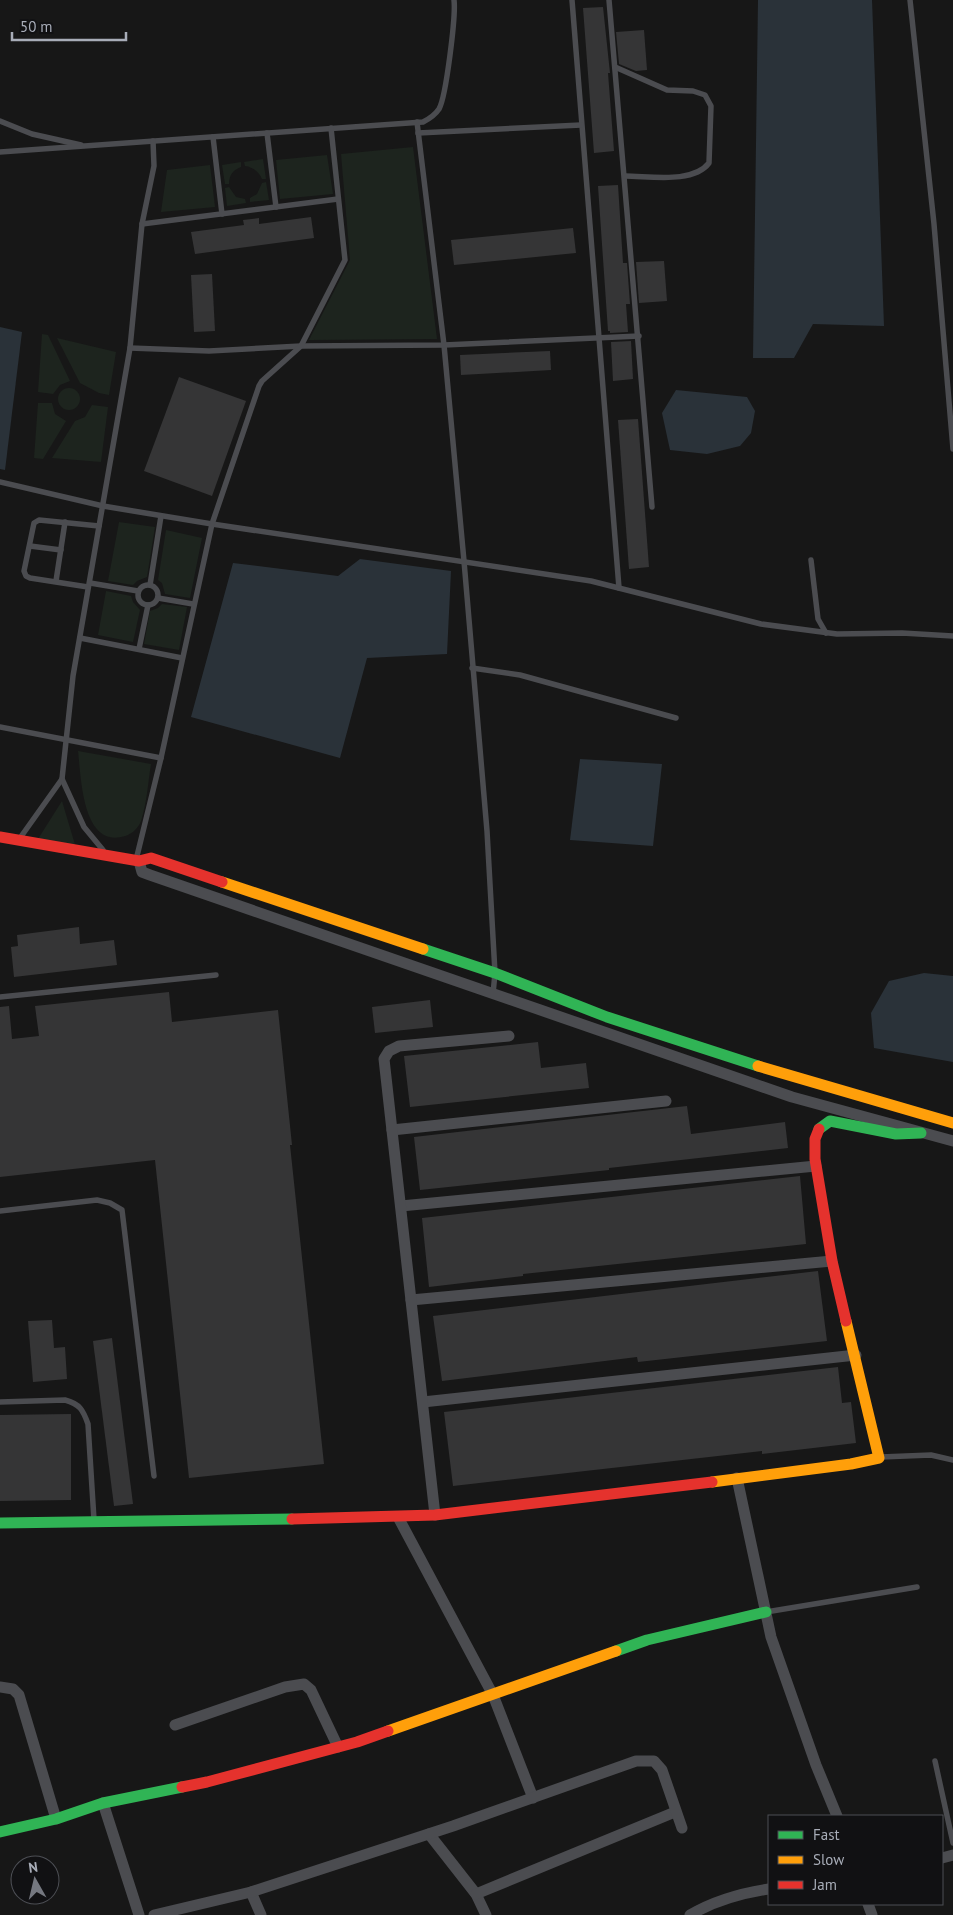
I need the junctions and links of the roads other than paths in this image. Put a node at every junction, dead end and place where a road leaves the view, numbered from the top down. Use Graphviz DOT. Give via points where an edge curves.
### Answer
graph roads {
  1 [pos="454,0"];
  2 [pos="572,0"];
  3 [pos="609,0"];
  4 [pos="910,0"];
  5 [pos="615,67"];
  6 [pos="0,121"];
  7 [pos="417,122"];
  8 [pos="581,125"];
  9 [pos="331,128"];
  10 [pos="267,133"];
  11 [pos="418,133"];
  12 [pos="213,137"];
  13 [pos="153,141"];
  14 [pos="88,146"];
  15 [pos="0,152"];
  16 [pos="625,176"];
  17 [pos="338,200"];
  18 [pos="276,207"];
  19 [pos="222,214"];
  20 [pos="142,224"];
  21 [pos="639,336"];
  22 [pos="598,338"];
  23 [pos="301,346"];
  24 [pos="444,346"];
  25 [pos="130,348"];
  26 [pos="953,450"];
  27 [pos="0,482"];
  28 [pos="103,506"];
  29 [pos="652,507"];
  30 [pos="161,516"];
  31 [pos="65,522"];
  32 [pos="212,524"];
  33 [pos="99,526"];
  34 [pos="30,546"];
  35 [pos="61,550"];
  36 [pos="811,560"];
  37 [pos="464,562"];
  38 [pos="56,581"];
  39 [pos="150,584"];
  40 [pos="89,585"];
  41 [pos="619,588"];
  42 [pos="138,591"];
  43 [pos="158,598"];
  44 [pos="193,604"];
  45 [pos="148,605"];
  46 [pos="826,633"];
  47 [pos="953,636"];
  48 [pos="80,638"];
  49 [pos="139,649"];
  50 [pos="182,658"];
  51 [pos="472,668"];
  52 [pos="676,718"];
  53 [pos="0,727"];
  54 [pos="66,740"];
  55 [pos="161,758"];
  56 [pos="62,778"];
  57 [pos="0,837"];
  58 [pos="18,840"];
  59 [pos="108,857"];
  60 [pos="138,861"];
  61 [pos="495,973"];
  62 [pos="216,975"];
  63 [pos="493,994"];
  64 [pos="0,996"];
  65 [pos="509,1036"];
  66 [pos="798,1079"];
  67 [pos="792,1097"];
  68 [pos="666,1101"];
  69 [pos="953,1123"];
  70 [pos="392,1130"];
  71 [pos="922,1133"];
  72 [pos="953,1142"];
  73 [pos="816,1166"];
  74 [pos="401,1206"];
  75 [pos="0,1211"];
  76 [pos="832,1261"];
  77 [pos="411,1300"];
  78 [pos="856,1355"];
  79 [pos="0,1402"];
  80 [pos="422,1402"];
  81 [pos="879,1458"];
  82 [pos="953,1460"];
  83 [pos="154,1476"];
  84 [pos="737,1478"];
  85 [pos="435,1515"];
  86 [pos="398,1517"];
  87 [pos="94,1522"];
  88 [pos="0,1523"];
  89 [pos="917,1587"];
  90 [pos="766,1612"];
  91 [pos="0,1687"];
  92 [pos="493,1694"];
  93 [pos="175,1725"];
  94 [pos="338,1748"];
  95 [pos="935,1761"];
  96 [pos="533,1798"];
  97 [pos="103,1803"];
  98 [pos="676,1812"];
  99 [pos="837,1815"];
  100 [pos="56,1819"];
  101 [pos="682,1828"];
  102 [pos="0,1832"];
  103 [pos="429,1834"];
  104 [pos="953,1843"];
  105 [pos="768,1889"];
  106 [pos="251,1892"];
  107 [pos="476,1894"];
  108 [pos="139,1915"];
  109 [pos="154,1915"];
  110 [pos="261,1915"];
  111 [pos="486,1915"];
  112 [pos="690,1915"];
  1 -- 7 [label="lane" via="443,100 431,118"];
  2 -- 8 [label="lane"];
  3 -- 5 [label="lane"];
  4 -- 26 [label="lane" via="934,224"];
  5 -- 16 [label="lane"];
  5 -- 16 [label="lane" via="667,90 705,94 711,106 709,163 703,170 688,176"];
  6 -- 14 [label="lane" via="32,134"];
  7 -- 9 [label="lane"];
  7 -- 11 [label="lane"];
  8 -- 11 [label="lane"];
  8 -- 22 [label="lane"];
  9 -- 10 [label="lane"];
  9 -- 17 [label="lane"];
  10 -- 12 [label="lane"];
  10 -- 18 [label="lane"];
  11 -- 24 [label="lane"];
  12 -- 13 [label="lane"];
  12 -- 19 [label="lane"];
  13 -- 14 [label="lane"];
  13 -- 20 [label="lane" via="154,166"];
  14 -- 15 [label="lane"];
  16 -- 21 [label="lane"];
  17 -- 18 [label="lane"];
  17 -- 23 [label="lane" via="345,260"];
  18 -- 19 [label="lane"];
  19 -- 20 [label="lane"];
  20 -- 25 [label="lane"];
  21 -- 22 [label="lane"];
  21 -- 29 [label="lane"];
  22 -- 24 [label="lane"];
  22 -- 41 [label="lane"];
  23 -- 24 [label="lane"];
  23 -- 25 [label="lane" via="209,351"];
  23 -- 32 [label="lane" via="259,386"];
  24 -- 37 [label="lane"];
  25 -- 28 [label="lane"];
  27 -- 28 [label="lane"];
  28 -- 30 [label="lane"];
  28 -- 33 [label="lane"];
  30 -- 32 [label="lane"];
  30 -- 39 [label="lane"];
  31 -- 33 [label="lane"];
  31 -- 34 [label="lane" via="39,520 34,523"];
  31 -- 35 [label="lane"];
  32 -- 37 [label="lane"];
  32 -- 44 [label="lane"];
  33 -- 40 [label="lane"];
  34 -- 35 [label="lane"];
  34 -- 38 [label="lane" via="24,571 26,576"];
  35 -- 38 [label="lane"];
  36 -- 46 [label="lane" via="818,619"];
  37 -- 41 [label="lane"];
  37 -- 51 [label="lane"];
  38 -- 40 [label="lane"];
  39 -- 42 [label="lane"];
  39 -- 43 [label="lane" via="156,588"];
  40 -- 42 [label="lane"];
  40 -- 48 [label="lane"];
  41 -- 46 [label="lane" via="761,624"];
  42 -- 45 [label="lane" via="140,601"];
  43 -- 44 [label="lane"];
  43 -- 45 [label="lane"];
  44 -- 50 [label="lane"];
  45 -- 49 [label="lane"];
  46 -- 47 [label="lane" via="902,632"];
  48 -- 49 [label="lane"];
  48 -- 54 [label="lane"];
  49 -- 50 [label="lane"];
  50 -- 55 [label="lane"];
  51 -- 52 [label="lane" via="520,675"];
  51 -- 61 [label="lane" via="487,832"];
  53 -- 54 [label="lane"];
  54 -- 55 [label="lane"];
  54 -- 56 [label="lane"];
  55 -- 60 [label="lane"];
  56 -- 58 [label="lane"];
  56 -- 59 [label="lane" via="84,827"];
  57 -- 58 [label="street"];
  58 -- 59 [label="street"];
  59 -- 60 [label="street"];
  60 -- 61 [label="street" via="151,858"];
  60 -- 63 [label="street" via="142,872 150,875"];
  61 -- 63 [label="lane"];
  61 -- 66 [label="street" via="607,1017"];
  62 -- 64 [label="lane"];
  63 -- 67 [label="street"];
  65 -- 70 [label="street" via="399,1046 389,1051 384,1059"];
  66 -- 67 [label="street"];
  66 -- 69 [label="street"];
  67 -- 71 [label="street"];
  68 -- 70 [label="street"];
  70 -- 74 [label="street"];
  71 -- 72 [label="street"];
  71 -- 73 [label="street" via="896,1134 830,1121 820,1128 815,1139"];
  73 -- 74 [label="street"];
  73 -- 76 [label="street"];
  74 -- 77 [label="street"];
  75 -- 83 [label="lane" via="97,1200 122,1210"];
  76 -- 77 [label="street"];
  76 -- 78 [label="street"];
  77 -- 80 [label="street"];
  78 -- 80 [label="street"];
  78 -- 81 [label="street"];
  79 -- 87 [label="lane" via="65,1400 83,1410 88,1424"];
  80 -- 85 [label="street"];
  81 -- 82 [label="lane" via="931,1455"];
  81 -- 84 [label="street"];
  84 -- 85 [label="street"];
  84 -- 90 [label="street"];
  85 -- 86 [label="street"];
  86 -- 87 [label="street"];
  86 -- 92 [label="street"];
  87 -- 88 [label="street"];
  89 -- 90 [label="lane"];
  90 -- 92 [label="street" via="647,1640"];
  90 -- 99 [label="street" via="771,1637"];
  91 -- 100 [label="street" via="12,1689 19,1695"];
  92 -- 94 [label="street"];
  92 -- 96 [label="street"];
  93 -- 94 [label="street" via="285,1686 304,1684 311,1690"];
  94 -- 97 [label="street" via="207,1782"];
  95 -- 104 [label="lane"];
  96 -- 98 [label="street" via="636,1761 654,1761 662,1770"];
  96 -- 103 [label="street"];
  97 -- 100 [label="street"];
  97 -- 108 [label="street"];
  98 -- 101 [label="street"];
  98 -- 107 [label="street"];
  100 -- 102 [label="street"];
  103 -- 106 [label="street"];
  103 -- 107 [label="street"];
  105 -- 112 [label="street" via="706,1905"];
  106 -- 109 [label="street"];
  106 -- 110 [label="street"];
  107 -- 111 [label="street"];
}
